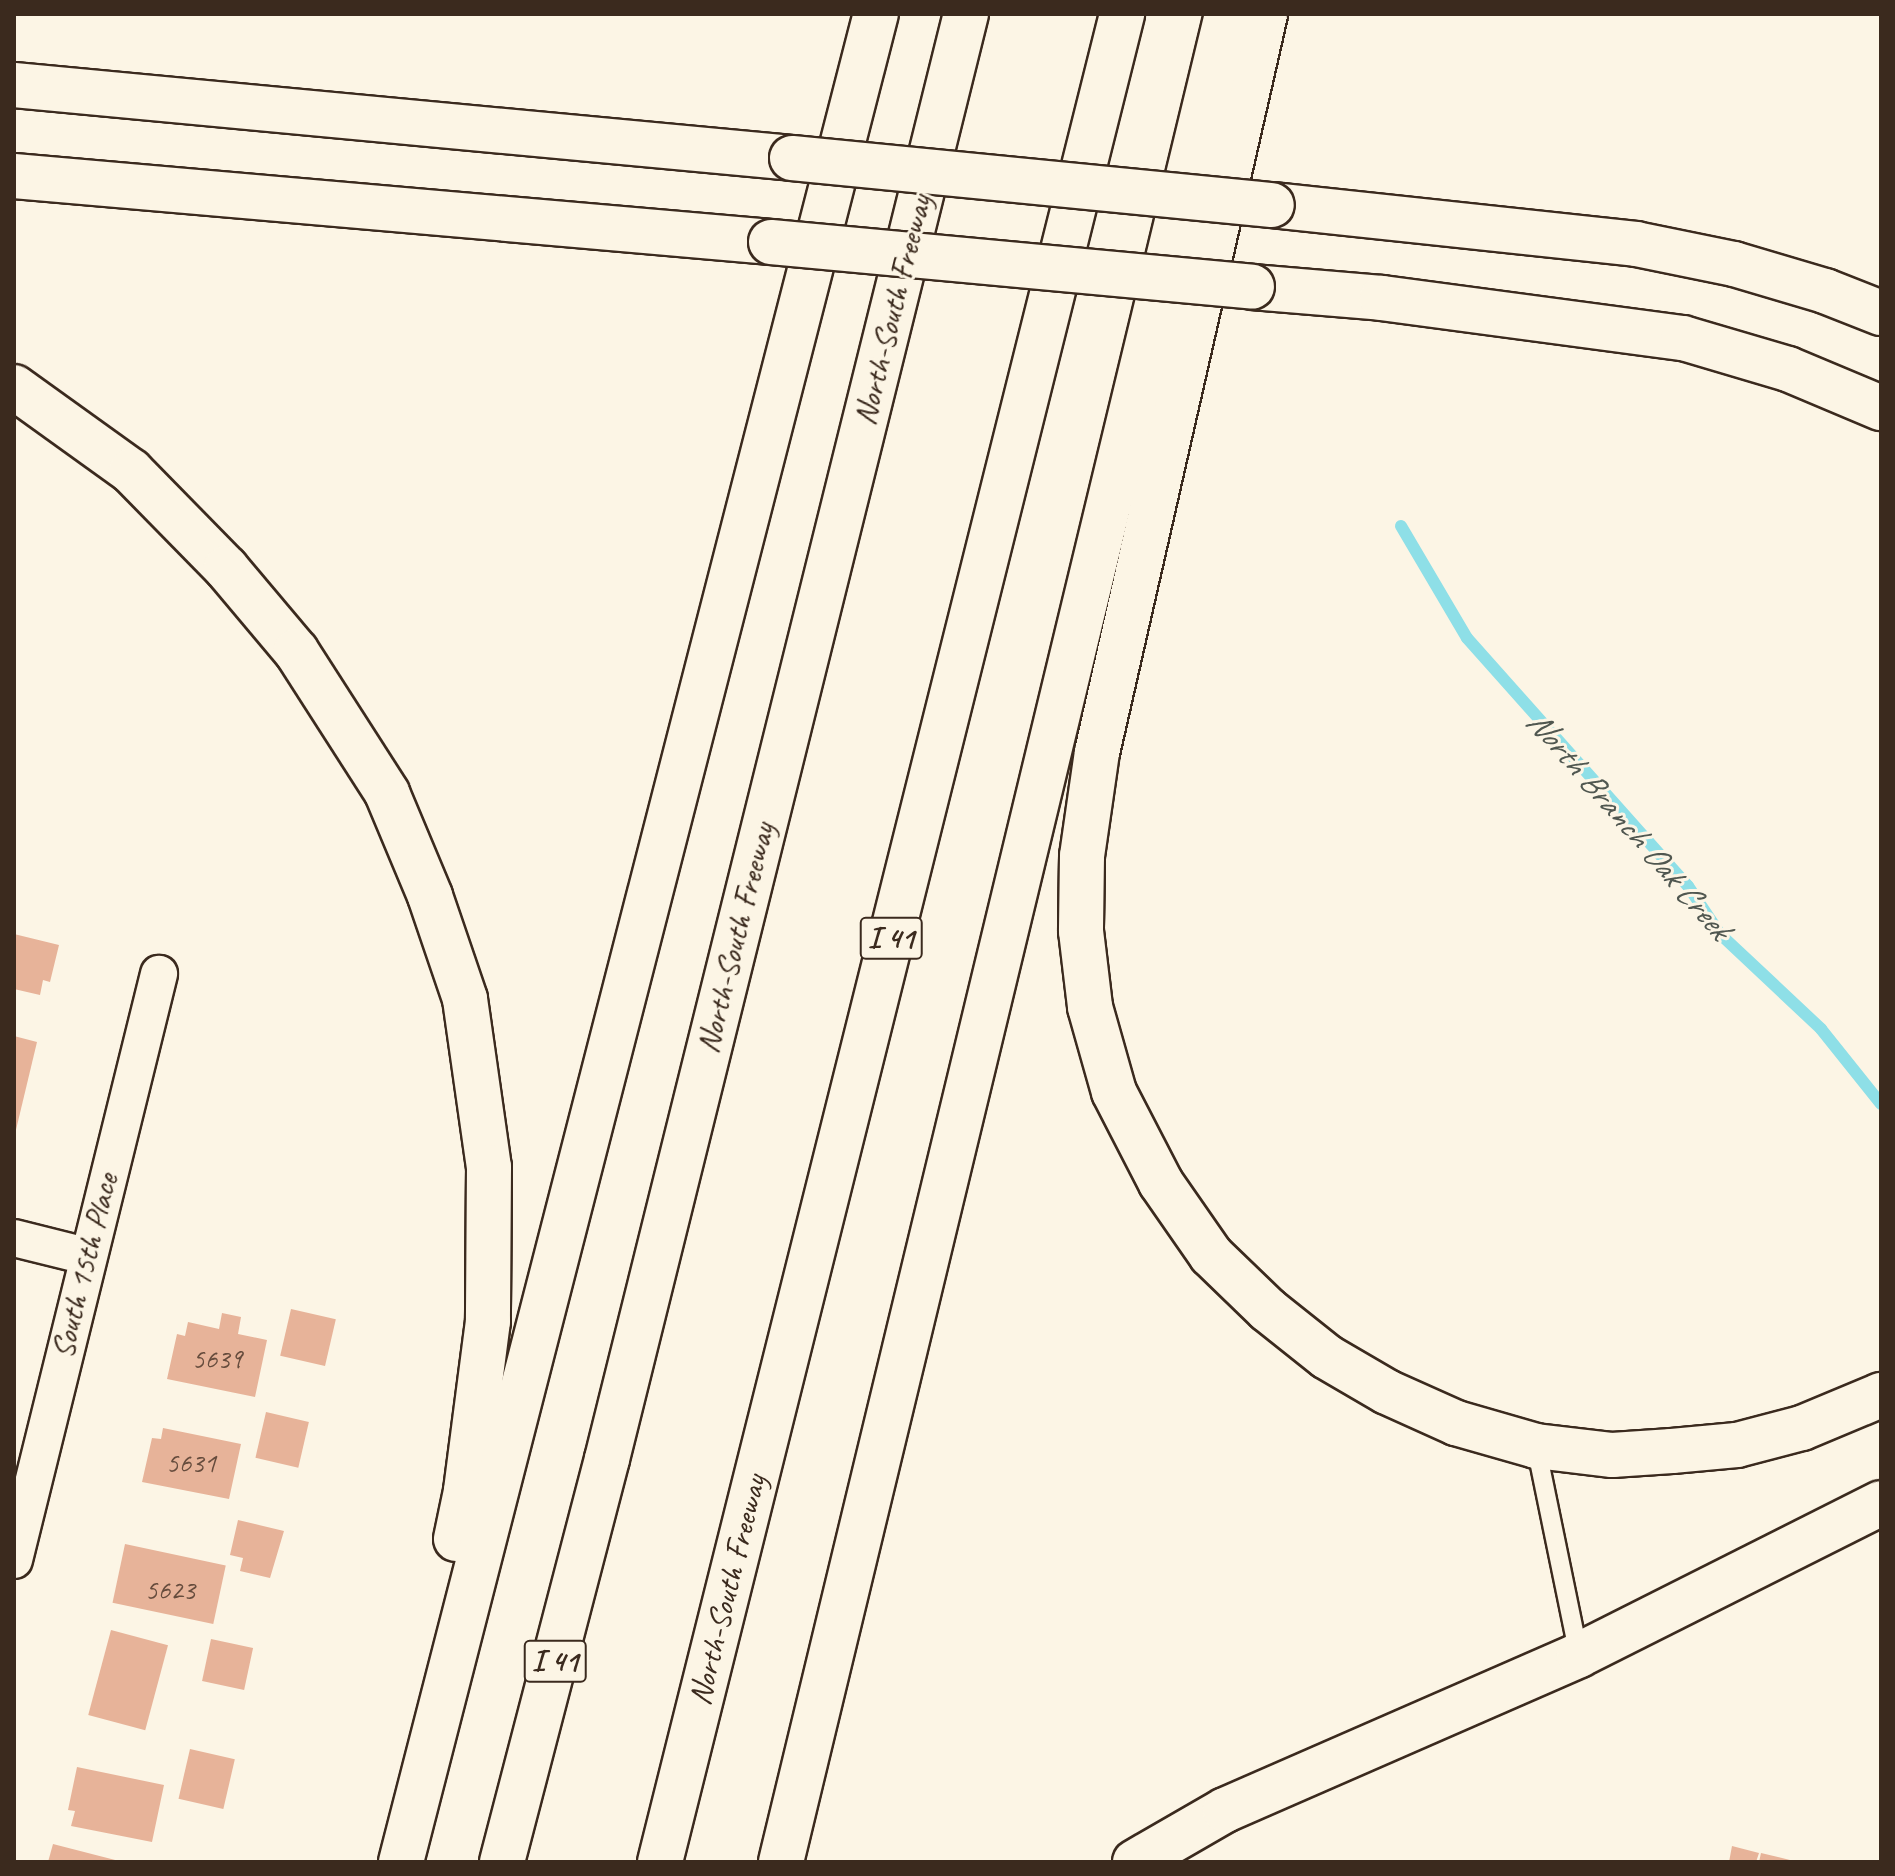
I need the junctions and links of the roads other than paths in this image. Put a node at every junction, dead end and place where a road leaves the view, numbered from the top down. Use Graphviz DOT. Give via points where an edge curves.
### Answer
graph roads {
  1 [pos="876,14"];
  2 [pos="966,14"];
  3 [pos="1122,14"];
  4 [pos="1227,14"];
  5 [pos="1265,14"];
  6 [pos="14,85"];
  7 [pos="14,176"];
  8 [pos="1881,313"];
  9 [pos="14,387"];
  10 [pos="1881,408"];
  11 [pos="159,974"];
  12 [pos="14,1238"];
  13 [pos="86,1256"];
  14 [pos="1881,1395"];
  15 [pos="1536,1446"];
  16 [pos="1881,1503"];
  17 [pos="14,1560"];
  18 [pos="1579,1655"];
  19 [pos="387,1862"];
  20 [pos="401,1862"];
  21 [pos="502,1862"];
  22 [pos="660,1862"];
  23 [pos="781,1862"];
  24 [pos="1135,1862"];
  1 -- 20 [label="highway"];
  2 -- 21 [label="highway, North-South Freeway / I 41"];
  3 -- 22 [label="highway, North-South Freeway / I 41"];
  4 -- 23 [label="highway"];
  5 -- 15 [label="highway" via="1097,752 1082,856 1081,931 1090,1007 1114,1092 1161,1183 1211,1255 1268,1310 1339,1364 1456,1423"];
  6 -- 8 [label="highway, bridge" via="1636,244 1734,264"];
  7 -- 10 [label="highway, bridge" via="1442,305 1683,338 1788,369"];
  9 -- 19 [label="highway" via="131,471 226,568 296,651 387,793 465,999 489,1167 488,1321 466,1491"];
  11 -- 13 [label="street, South 15th Place"];
  12 -- 13 [label="street"];
  13 -- 17 [label="street, South 15th Place"];
  14 -- 15 [label="highway" via="1802,1428 1737,1445 1612,1455"];
  15 -- 18 [label="lane"];
  16 -- 18 [label="highway"];
  18 -- 24 [label="highway" via="1225,1810"];
}
